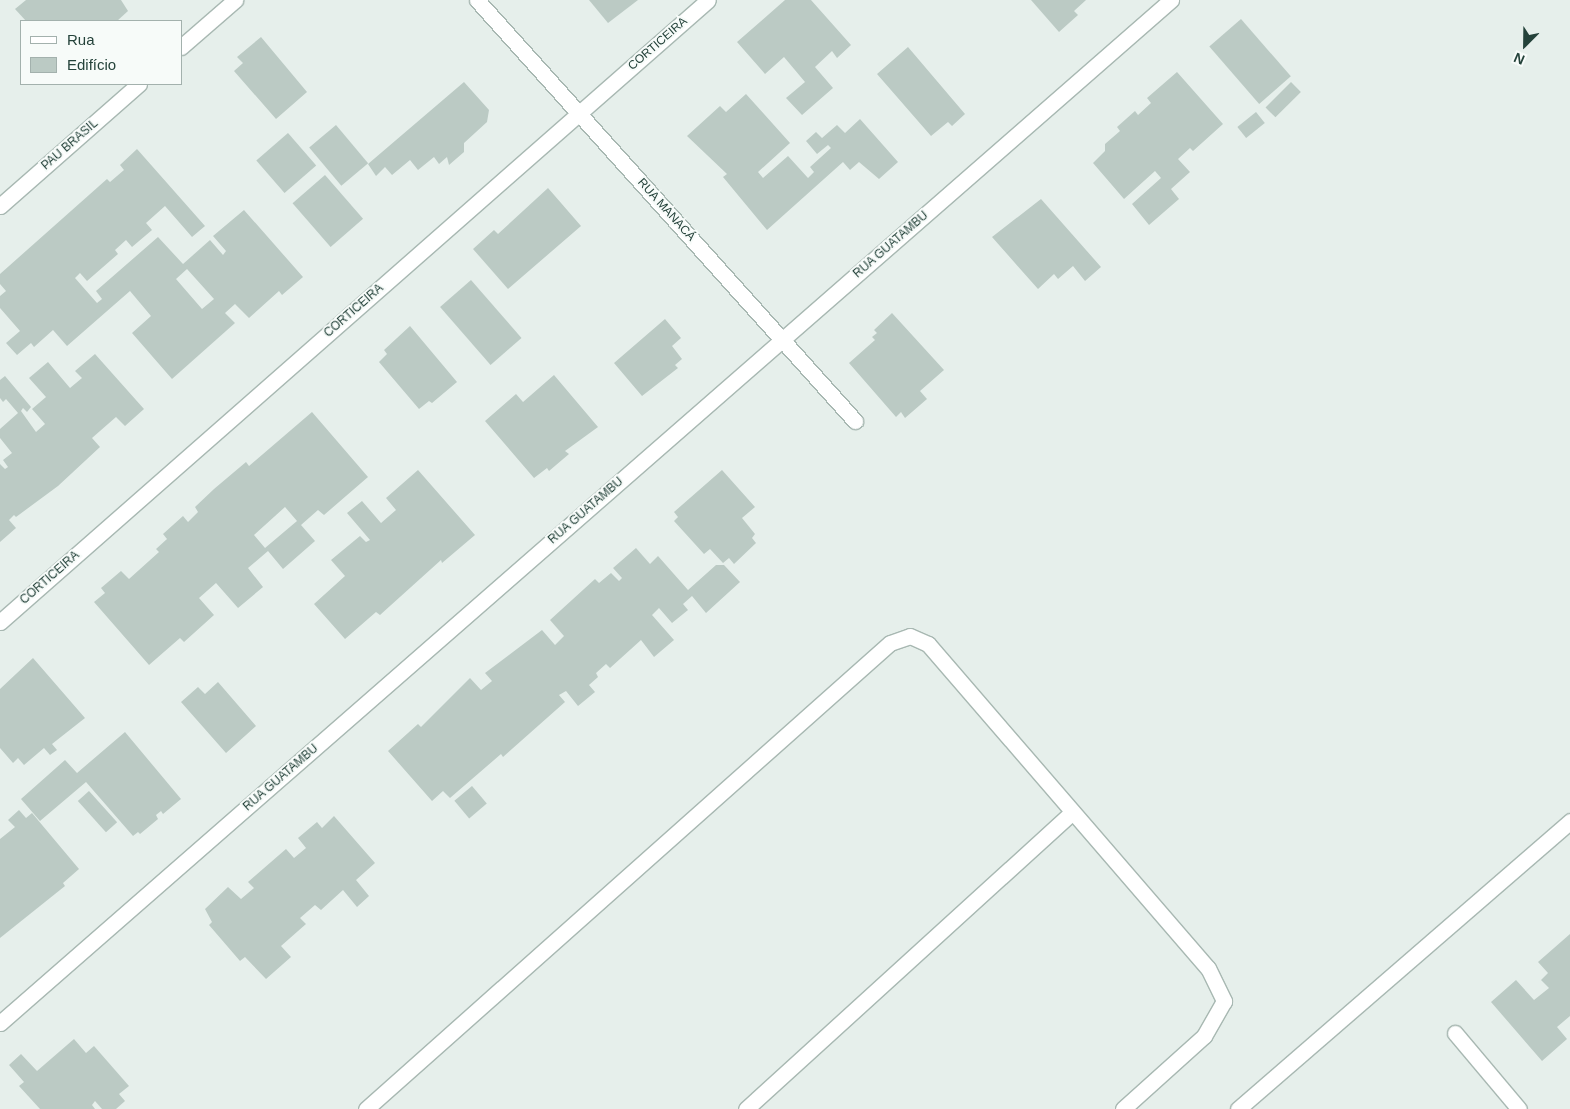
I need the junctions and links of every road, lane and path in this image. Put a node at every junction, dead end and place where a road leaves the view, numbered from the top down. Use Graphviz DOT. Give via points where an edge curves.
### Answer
graph roads {
  1 [pos="235,0"];
  2 [pos="477,0"];
  3 [pos="708,0"];
  4 [pos="1171,0"];
  5 [pos="182,46"];
  6 [pos="139,85"];
  7 [pos="579,114"];
  8 [pos="0,206"];
  9 [pos="782,340"];
  10 [pos="855,421"];
  11 [pos="0,622"];
  12 [pos="1071,813"];
  13 [pos="1570,821"];
  14 [pos="0,1023"];
  15 [pos="1455,1033"];
  16 [pos="366,1109"];
  17 [pos="746,1109"];
  18 [pos="1123,1109"];
  19 [pos="1238,1109"];
  20 [pos="1519,1109"];
  1 -- 5 [label="street"];
  2 -- 7 [label="street, RUA MANACÁ"];
  3 -- 7 [label="street, CORTICEIRA"];
  4 -- 9 [label="street, RUA GUATAMBU"];
  6 -- 8 [label="street, PAU BRASIL"];
  7 -- 9 [label="street, RUA MANACÁ"];
  7 -- 11 [label="street, CORTICEIRA"];
  9 -- 10 [label="street, RUA MANACÁ"];
  9 -- 14 [label="street, RUA GUATAMBU"];
  12 -- 16 [label="street" via="928,644 910,636 890,643"];
  12 -- 17 [label="street"];
  12 -- 18 [label="street" via="1208,968 1224,1001 1204,1036"];
  13 -- 19 [label="street"];
  15 -- 20 [label="street"];
}
